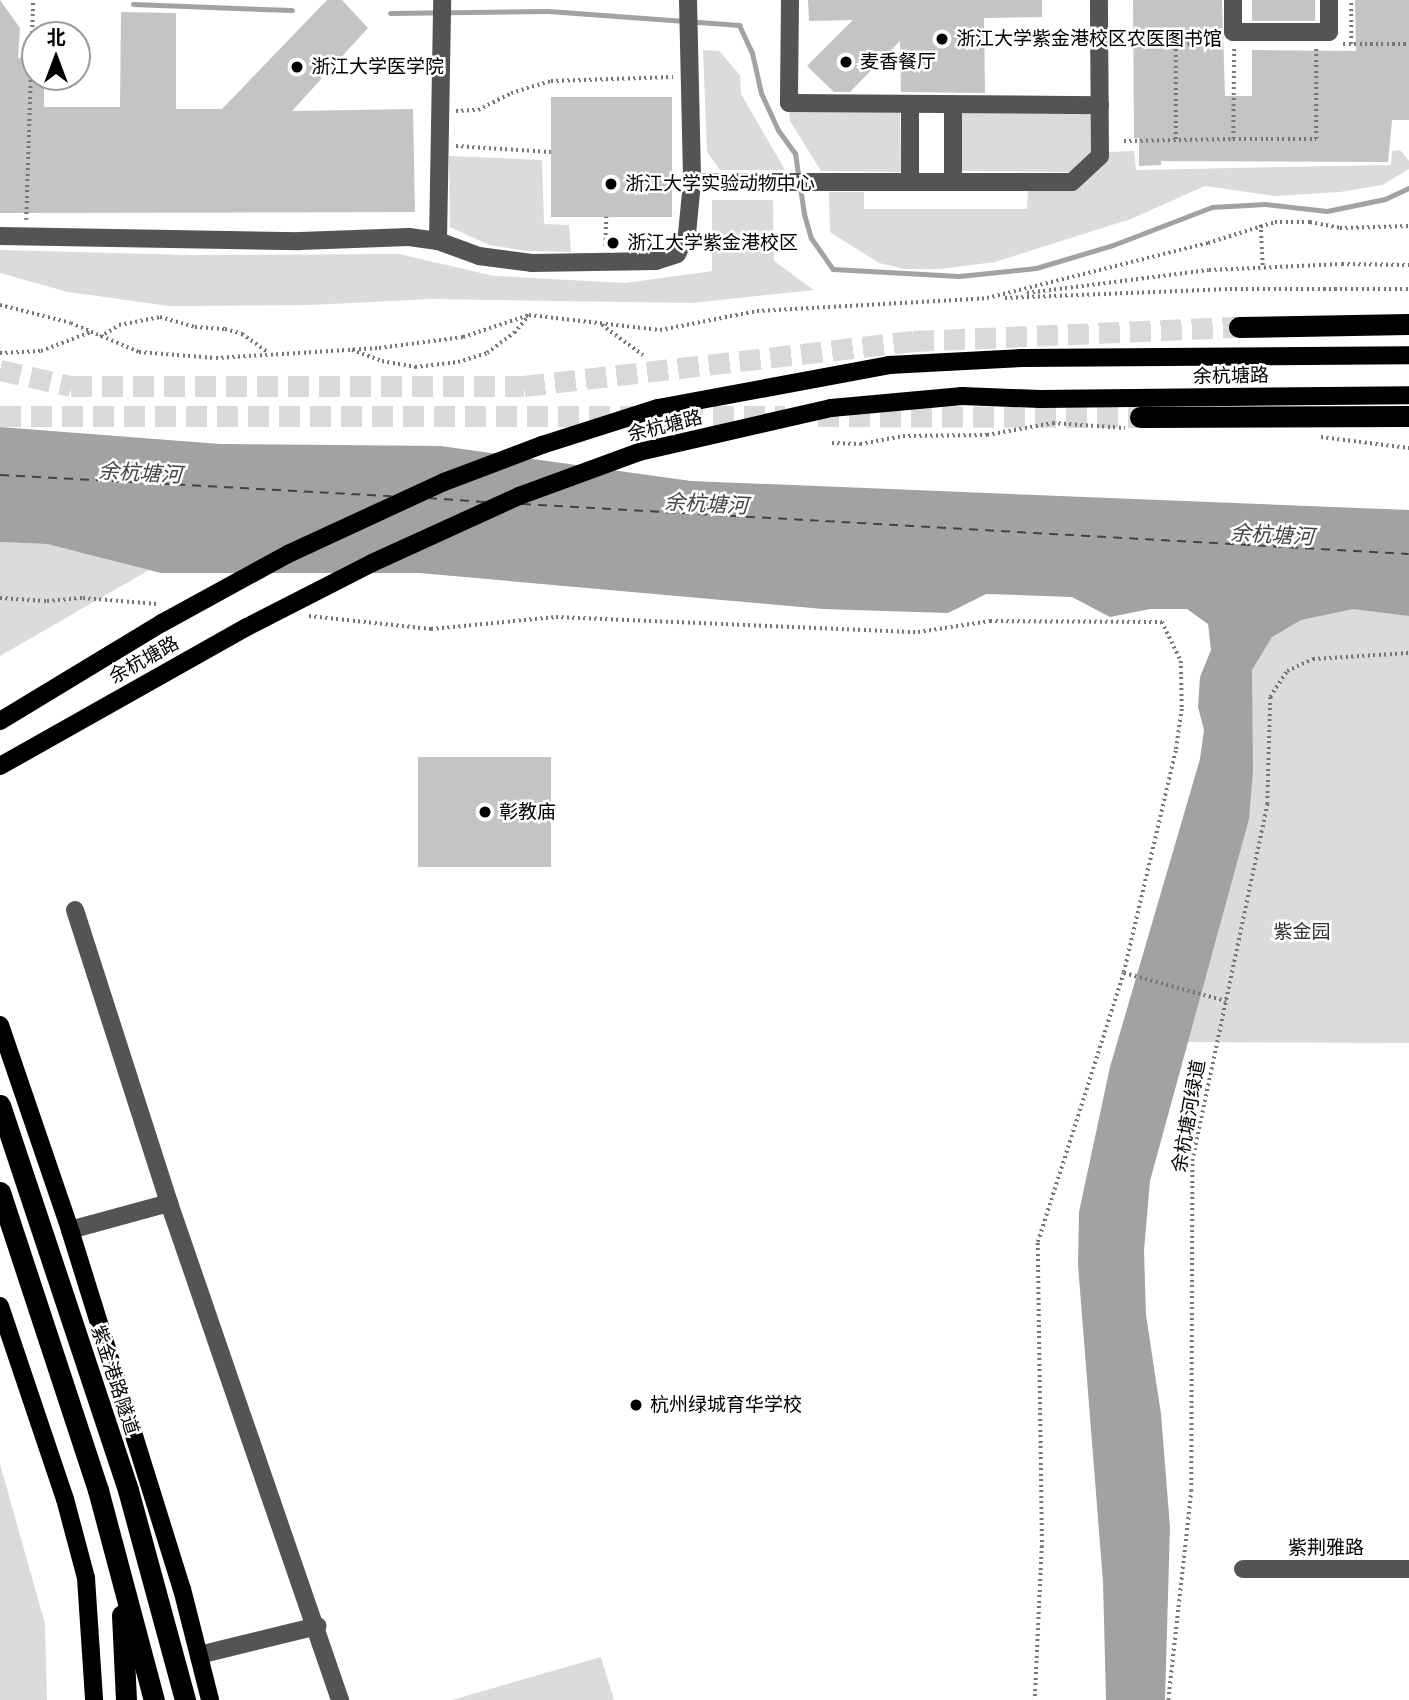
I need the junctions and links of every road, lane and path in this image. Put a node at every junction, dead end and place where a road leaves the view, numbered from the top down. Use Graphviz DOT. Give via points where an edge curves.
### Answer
graph roads {
  1 [pos="33,0"];
  2 [pos="442,0"];
  3 [pos="688,0"];
  4 [pos="790,0"];
  5 [pos="1099,0"];
  6 [pos="1233,0"];
  7 [pos="1329,0"];
  8 [pos="1351,0"];
  9 [pos="1316,32"];
  10 [pos="1176,44"];
  11 [pos="1339,44"];
  12 [pos="1351,44"];
  13 [pos="1409,44"];
  14 [pos="1100,45"];
  15 [pos="689,79"];
  16 [pos="910,104"];
  17 [pos="953,104"];
  18 [pos="1100,105"];
  19 [pos="440,111"];
  20 [pos="1233,139"];
  21 [pos="1176,140"];
  22 [pos="1124,141"];
  23 [pos="440,145"];
  24 [pos="551,152"];
  25 [pos="692,182"];
  26 [pos="910,182"];
  27 [pos="953,182"];
  28 [pos="606,217"];
  29 [pos="1261,225"];
  30 [pos="1409,226"];
  31 [pos="0,236"];
  32 [pos="25,237"];
  33 [pos="438,240"];
  34 [pos="605,262"];
  35 [pos="1409,265"];
  36 [pos="1263,267"];
  37 [pos="1409,289"];
  38 [pos="1011,295"];
  39 [pos="987,298"];
  40 [pos="0,305"];
  41 [pos="529,315"];
  42 [pos="600,324"];
  43 [pos="1409,324"];
  44 [pos="1239,327"];
  45 [pos="91,332"];
  46 [pos="100,337"];
  47 [pos="350,349"];
  48 [pos="0,353"];
  49 [pos="270,353"];
  50 [pos="643,355"];
  51 [pos="1409,355"];
  52 [pos="1409,395"];
  53 [pos="1409,416"];
  54 [pos="1136,423"];
  55 [pos="1320,437"];
  56 [pos="832,443"];
  57 [pos="1409,448"];
  58 [pos="0,598"];
  59 [pos="164,614"];
  60 [pos="303,616"];
  61 [pos="1409,653"];
  62 [pos="0,721"];
  63 [pos="0,766"];
  64 [pos="75,910"];
  65 [pos="1124,973"];
  66 [pos="1226,1001"];
  67 [pos="0,1025"];
  68 [pos="1,1105"];
  69 [pos="0,1192"];
  70 [pos="169,1203"];
  71 [pos="70,1230"];
  72 [pos="0,1306"];
  73 [pos="1243,1569"];
  74 [pos="1409,1569"];
  75 [pos="120,1571"];
  76 [pos="317,1626"];
  77 [pos="199,1655"];
  78 [pos="94,1700"];
  79 [pos="126,1700"];
  80 [pos="152,1700"];
  81 [pos="185,1700"];
  82 [pos="209,1700"];
  83 [pos="340,1700"];
  84 [pos="1035,1700"];
  85 [pos="1168,1700"];
  1 -- 32 [label="path"];
  2 -- 19 [label="street"];
  3 -- 15 [label="street"];
  4 -- 16 [label="street" via="789,103"];
  5 -- 14 [label="street"];
  6 -- 9 [label="street" via="1233,32"];
  7 -- 9 [label="street" via="1329,32"];
  8 -- 12 [label="path"];
  9 -- 20 [label="path" via="1316,139"];
  10 -- 14 [label="path"];
  10 -- 20 [label="path" via="1234,44"];
  10 -- 21 [label="path"];
  11 -- 12 [label="path"];
  12 -- 13 [label="path"];
  14 -- 18 [label="street"];
  15 -- 19 [label="path" via="551,81 510,93 478,110"];
  15 -- 25 [label="street"];
  16 -- 17 [label="street"];
  16 -- 26 [label="street"];
  17 -- 18 [label="street"];
  17 -- 27 [label="street"];
  18 -- 27 [label="street" via="1100,156 1072,182"];
  19 -- 23 [label="street"];
  20 -- 21 [label="path"];
  21 -- 22 [label="path"];
  23 -- 24 [label="path"];
  23 -- 33 [label="street"];
  25 -- 26 [label="street"];
  25 -- 34 [label="street" via="687,234 677,254 656,261"];
  26 -- 27 [label="street"];
  28 -- 34 [label="path"];
  29 -- 30 [label="path"];
  29 -- 36 [label="path"];
  29 -- 38 [label="path"];
  31 -- 32 [label="street"];
  32 -- 33 [label="street"];
  33 -- 34 [label="street" via="479,256 532,263"];
  35 -- 36 [label="path"];
  36 -- 38 [label="path"];
  37 -- 39 [label="path" via="1230,289"];
  38 -- 39 [label="path"];
  39 -- 42 [label="path" via="757,311 660,330"];
  40 -- 45 [label="path"];
  41 -- 42 [label="path"];
  41 -- 47 [label="path" via="463,337"];
  41 -- 47 [label="path" via="487,353 458,362 415,367"];
  42 -- 50 [label="path"];
  43 -- 44 [label="highway"];
  45 -- 46 [label="path"];
  45 -- 48 [label="path" via="41,351"];
  46 -- 49 [label="path" via="139,352 176,356"];
  46 -- 49 [label="path" via="119,325 160,317 242,334"];
  47 -- 49 [label="path"];
  51 -- 59 [label="main road, 余杭塘路" via="1023,358 889,365 658,408 469,473"];
  52 -- 63 [label="main road, 余杭塘路" via="962,396 831,408 639,452 519,496 372,563 247,626"];
  53 -- 54 [label="highway"];
  54 -- 56 [label="path" via="1053,423 987,435"];
  55 -- 57 [label="path"];
  58 -- 59 [label="path" via="83,598"];
  59 -- 62 [label="main road, 余杭塘路"];
  60 -- 65 [label="path" via="431,629 556,617 918,632 990,621 1163,622 1181,661 1182,709"];
  61 -- 66 [label="path, 余杭塘河绿道" via="1313,659 1287,671 1270,697 1267,804"];
  64 -- 70 [label="street"];
  65 -- 66 [label="path"];
  65 -- 84 [label="path" via="1038,1242 1042,1546"];
  66 -- 85 [label="path, 余杭塘河绿道" via="1192,1161 1191,1491"];
  67 -- 71 [label="main road"];
  68 -- 81 [label="highway, 紫金港路隧道" via="128,1490"];
  69 -- 75 [label="highway"];
  70 -- 71 [label="street"];
  70 -- 76 [label="street"];
  71 -- 77 [label="main road"];
  72 -- 78 [label="main road" via="65,1499 86,1578"];
  73 -- 74 [label="street, 紫荆雅路"];
  75 -- 79 [label="highway"];
  75 -- 80 [label="highway"];
  76 -- 77 [label="street"];
  76 -- 83 [label="street"];
  77 -- 82 [label="main road"];
}
